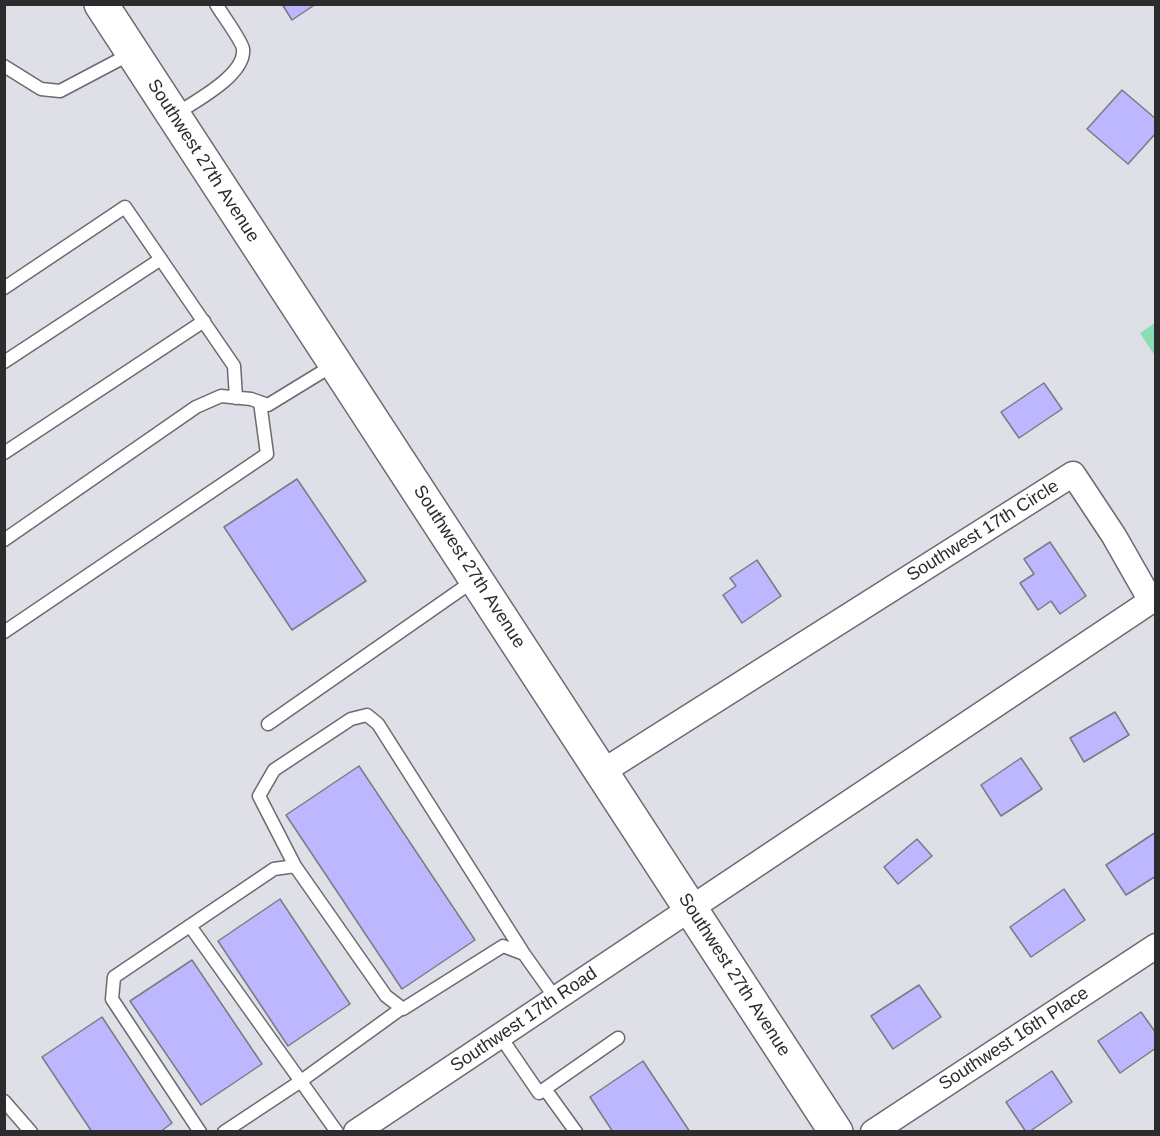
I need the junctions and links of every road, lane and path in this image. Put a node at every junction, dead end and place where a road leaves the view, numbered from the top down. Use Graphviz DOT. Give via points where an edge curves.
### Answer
graph roads {
  1 [pos="101,4"];
  2 [pos="216,4"];
  3 [pos="133,53"];
  4 [pos="4,66"];
  5 [pos="174,116"];
  6 [pos="161,259"];
  7 [pos="4,288"];
  8 [pos="204,321"];
  9 [pos="4,362"];
  10 [pos="336,363"];
  11 [pos="236,398"];
  12 [pos="260,402"];
  13 [pos="4,453"];
  14 [pos="4,540"];
  15 [pos="476,578"];
  16 [pos="4,632"];
  17 [pos="268,724"];
  18 [pos="602,772"];
  19 [pos="295,866"];
  20 [pos="691,909"];
  21 [pos="190,926"];
  22 [pos="1155,946"];
  23 [pos="524,954"];
  24 [pos="556,999"];
  25 [pos="402,1008"];
  26 [pos="500,1036"];
  27 [pos="618,1038"];
  28 [pos="301,1081"];
  29 [pos="545,1089"];
  30 [pos="4,1101"];
  31 [pos="31,1131"];
  32 [pos="201,1131"];
  33 [pos="224,1131"];
  34 [pos="337,1131"];
  35 [pos="356,1131"];
  36 [pos="576,1131"];
  37 [pos="836,1131"];
  38 [pos="873,1131"];
  1 -- 3 [label="main road, Southwest 27th Avenue"];
  2 -- 5 [label="lane" via="243,47 242,61 231,76"];
  3 -- 4 [label="lane" via="60,91 41,89"];
  3 -- 5 [label="main road, Southwest 27th Avenue"];
  5 -- 10 [label="main road, Southwest 27th Avenue"];
  6 -- 7 [label="lane" via="126,207"];
  6 -- 8 [label="lane"];
  6 -- 9 [label="lane"];
  8 -- 11 [label="lane" via="234,366"];
  8 -- 13 [label="lane"];
  10 -- 12 [label="lane" via="268,405"];
  10 -- 15 [label="main road, Southwest 27th Avenue"];
  11 -- 12 [label="lane"];
  11 -- 14 [label="lane" via="221,396 196,407"];
  12 -- 16 [label="lane" via="267,454"];
  15 -- 17 [label="lane"];
  15 -- 18 [label="main road, Southwest 27th Avenue"];
  18 -- 20 [label="main road, Southwest 27th Avenue"];
  18 -- 20 [label="street, Southwest 17th Circle" via="1072,474 1114,536 1151,601"];
  19 -- 21 [label="lane" via="274,869"];
  19 -- 23 [label="lane" via="259,796 274,770 351,718 367,716 378,724"];
  19 -- 25 [label="lane" via="386,996"];
  20 -- 24 [label="street, Southwest 17th Road"];
  20 -- 37 [label="main road, Southwest 27th Avenue"];
  21 -- 28 [label="lane"];
  21 -- 32 [label="lane" via="114,977 112,999"];
  22 -- 38 [label="street, Southwest 16th Place"];
  23 -- 24 [label="lane"];
  23 -- 25 [label="lane" via="503,946"];
  24 -- 26 [label="street, Southwest 17th Road"];
  25 -- 28 [label="lane"];
  26 -- 29 [label="lane" via="538,1093"];
  26 -- 35 [label="street, Southwest 17th Road"];
  27 -- 29 [label="lane"];
  28 -- 33 [label="lane"];
  28 -- 34 [label="lane"];
  29 -- 36 [label="lane"];
  30 -- 31 [label="lane"];
}
